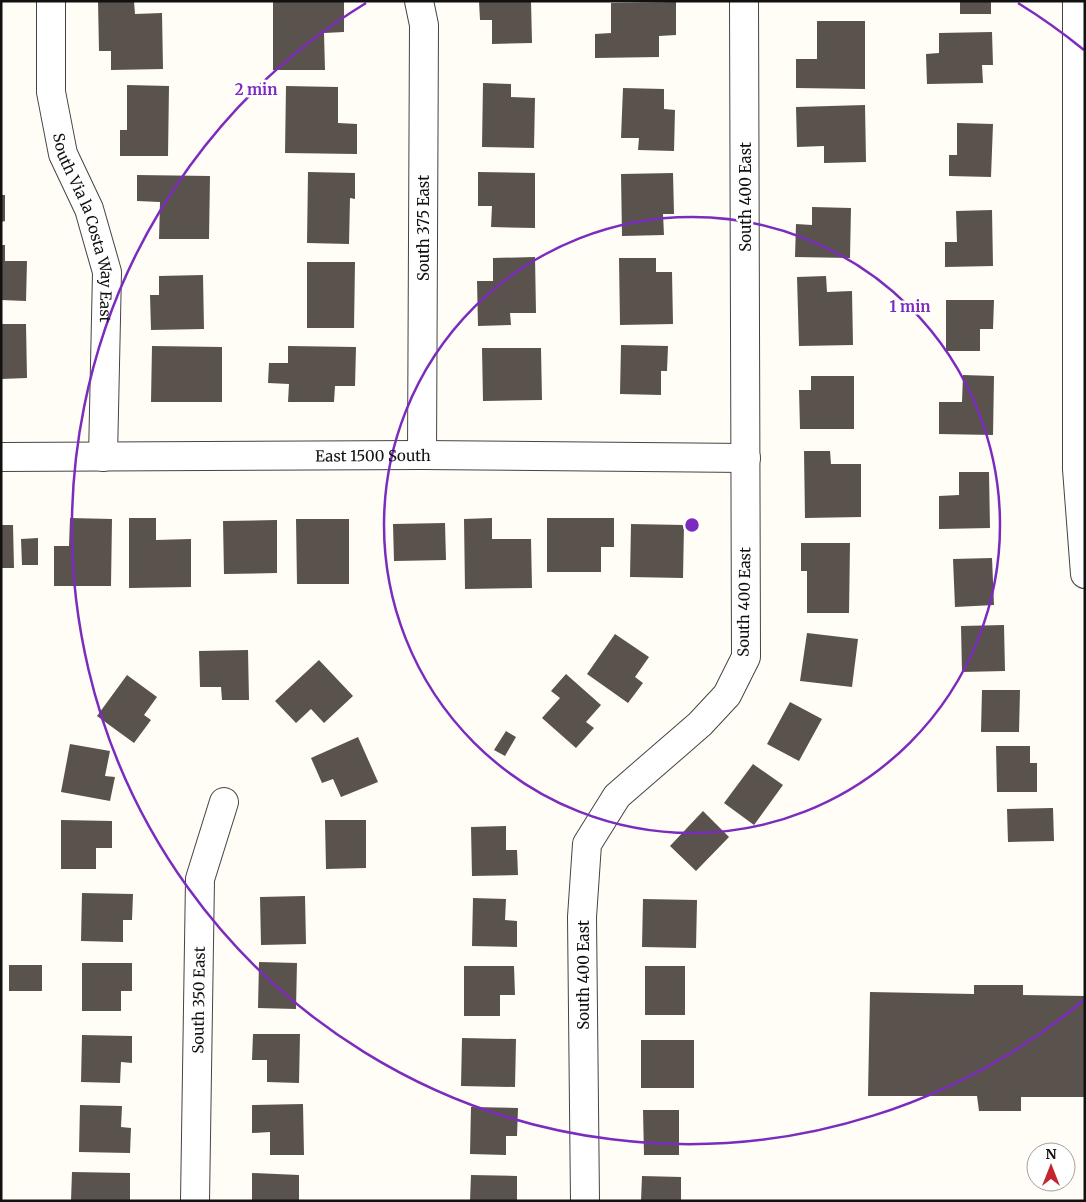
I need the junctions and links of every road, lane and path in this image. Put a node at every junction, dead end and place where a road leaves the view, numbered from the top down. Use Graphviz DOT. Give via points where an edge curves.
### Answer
graph roads {
  1 [pos="51,1"];
  2 [pos="419,1"];
  3 [pos="744,1"];
  4 [pos="1077,1"];
  5 [pos="1081,150"];
  6 [pos="422,455"];
  7 [pos="1,457"];
  8 [pos="103,457"];
  9 [pos="746,458"];
  10 [pos="1081,469"];
  11 [pos="1085,574"];
  12 [pos="224,802"];
  13 [pos="195,1201"];
  14 [pos="585,1201"];
  1 -- 8 [label="street, South Via la Costa Way East" via="51,92 63,154 89,210 106,272"];
  2 -- 6 [label="street, South 375 East" via="424,25"];
  3 -- 9 [label="street, South 400 East"];
  4 -- 5 [label="street"];
  5 -- 10 [label="street"];
  6 -- 8 [label="street, East 1500 South"];
  6 -- 9 [label="street, East 1500 South"];
  7 -- 8 [label="street, East 1500 South"];
  9 -- 14 [label="street, South 400 East" via="746,658 727,695 700,724 617,796 587,844 582,917"];
  10 -- 11 [label="street"];
  12 -- 13 [label="street, South 350 East" via="200,879"];
}
